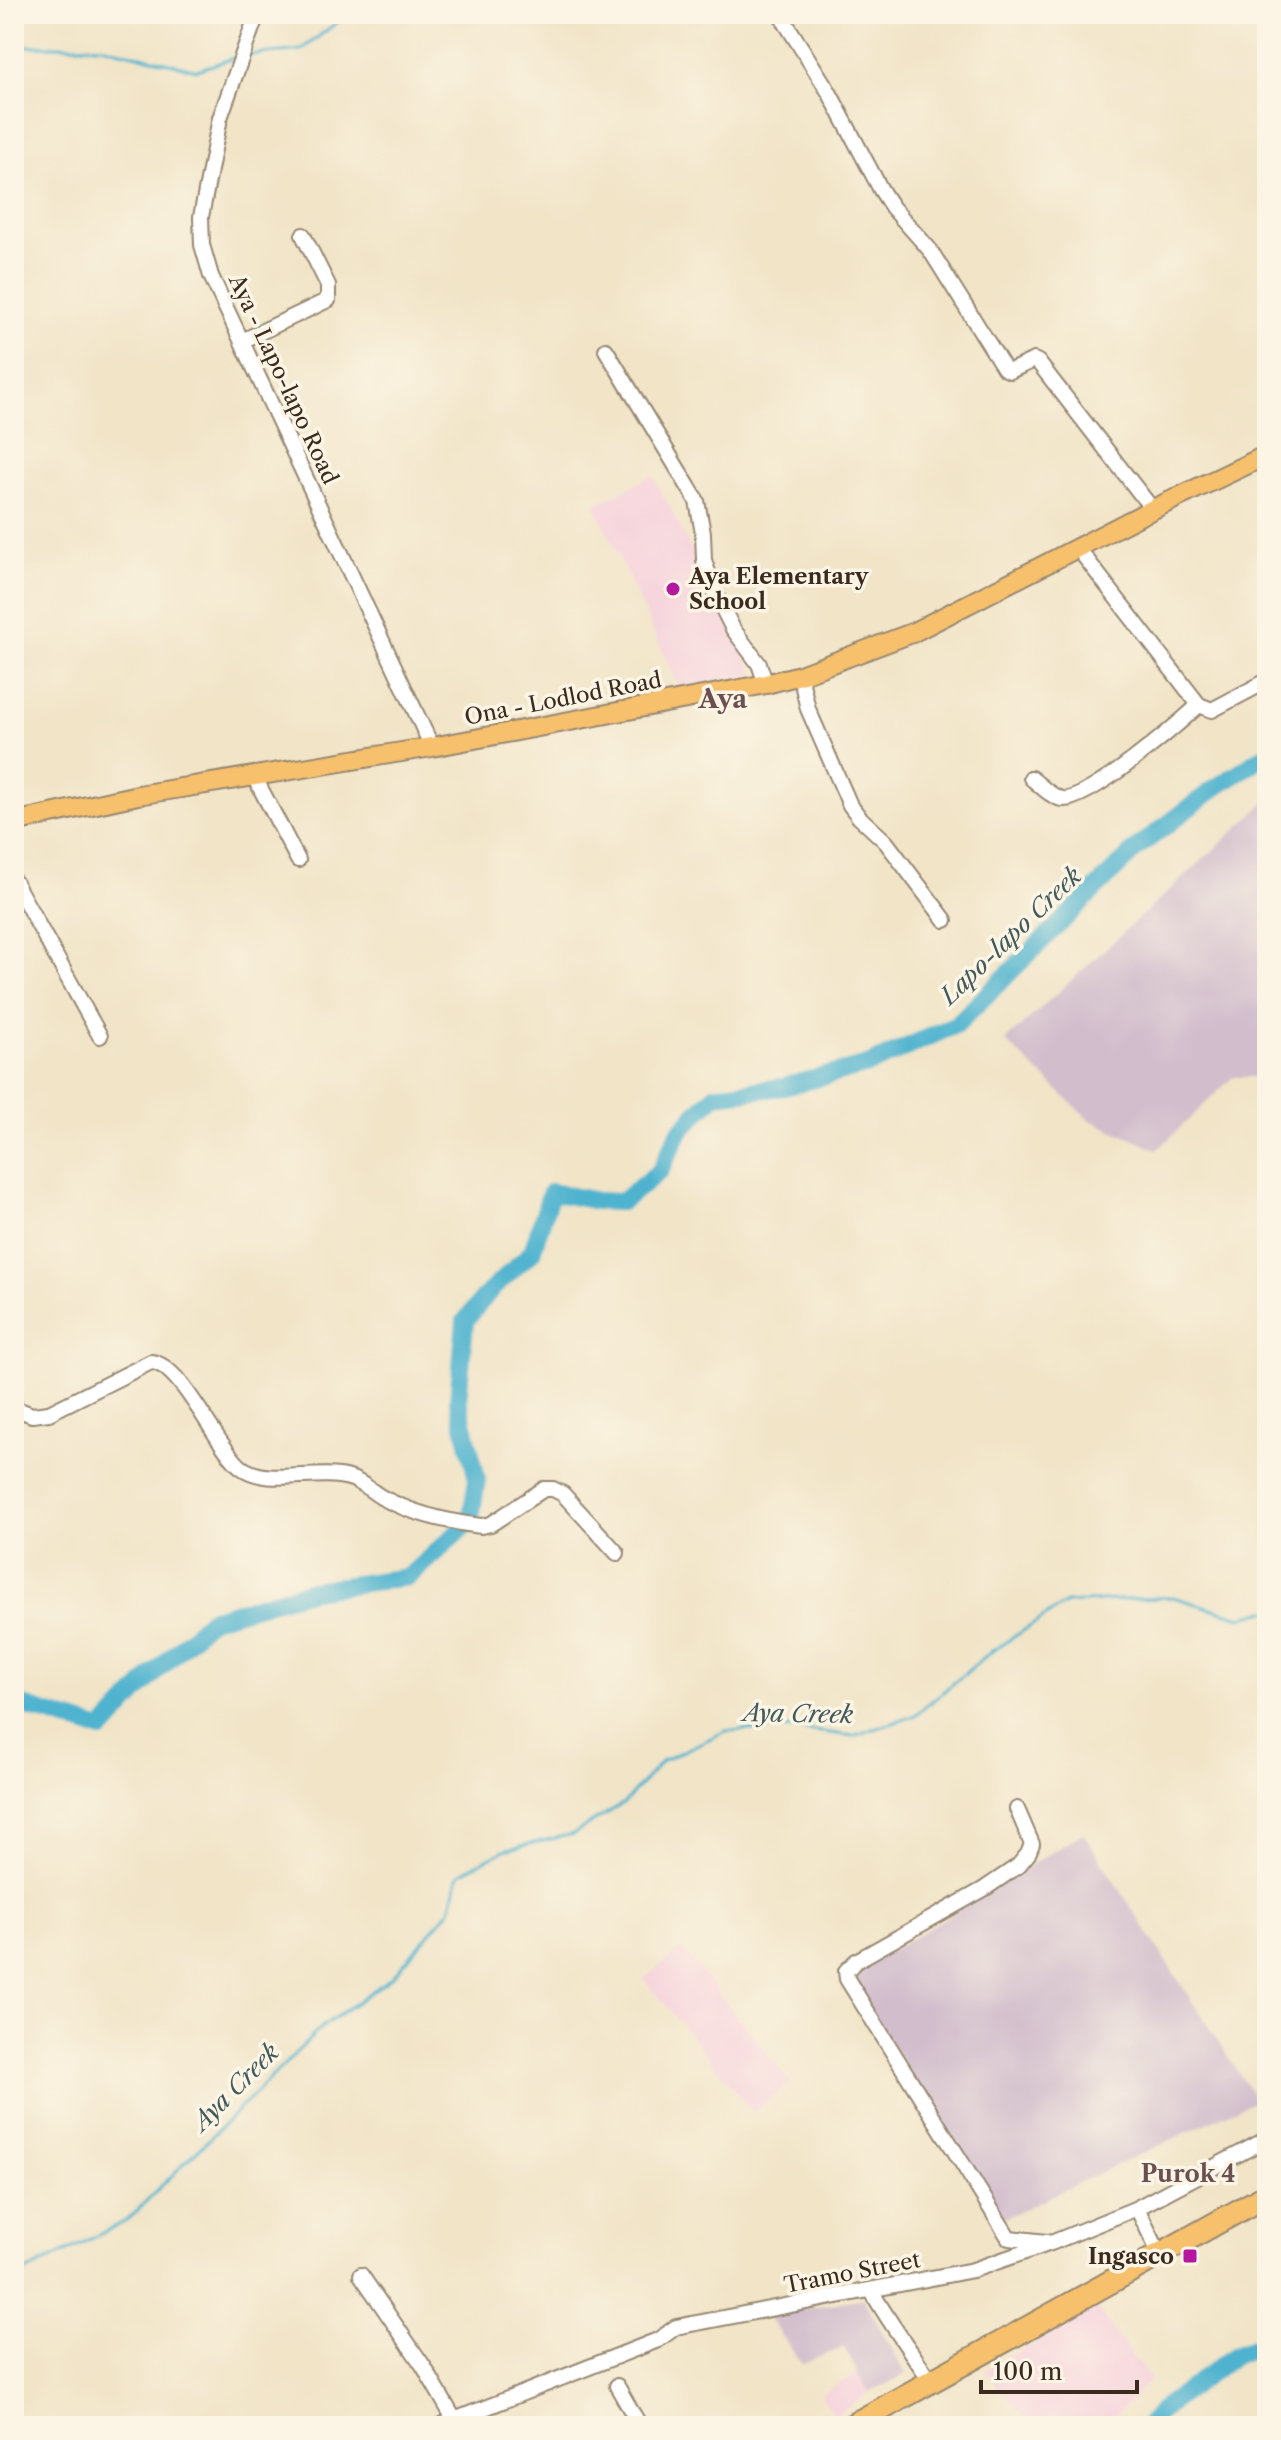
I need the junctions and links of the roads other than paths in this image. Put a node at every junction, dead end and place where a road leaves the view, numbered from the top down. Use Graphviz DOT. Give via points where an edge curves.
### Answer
graph roads {
  1 [pos="257,14"];
  2 [pos="780,14"];
  3 [pos="303,235"];
  4 [pos="242,341"];
  5 [pos="606,350"];
  6 [pos="1267,455"];
  7 [pos="1153,510"];
  8 [pos="1077,547"];
  9 [pos="800,675"];
  10 [pos="1267,681"];
  11 [pos="766,684"];
  12 [pos="1199,705"];
  13 [pos="432,747"];
  14 [pos="254,776"];
  15 [pos="1031,778"];
  16 [pos="14,822"];
  17 [pos="298,860"];
  18 [pos="14,881"];
  19 [pos="945,920"];
  20 [pos="100,1036"];
  21 [pos="14,1408"];
  22 [pos="617,1553"];
  23 [pos="1017,1809"];
  24 [pos="1267,2139"];
  25 [pos="1267,2195"];
  26 [pos="1137,2208"];
  27 [pos="1051,2243"];
  28 [pos="1160,2255"];
  29 [pos="361,2275"];
  30 [pos="871,2290"];
  31 [pos="932,2383"];
  32 [pos="617,2386"];
  33 [pos="448,2423"];
  34 [pos="640,2426"];
  35 [pos="851,2426"];
  1 -- 4 [label="street, Aya - Lapo-lapo Road" via="220,118 201,217 211,276"];
  2 -- 7 [label="street" via="881,190 930,250 1004,368 1038,362"];
  3 -- 4 [label="street" via="328,285 328,300"];
  4 -- 13 [label="street, Aya - Lapo-lapo Road"];
  5 -- 11 [label="street" via="697,501 704,560 714,591"];
  6 -- 7 [label="main road, Ona - Lodlod Road"];
  7 -- 8 [label="main road, Ona - Lodlod Road"];
  8 -- 9 [label="main road, Ona - Lodlod Road" via="912,633"];
  8 -- 12 [label="street"];
  9 -- 11 [label="main road, Ona - Lodlod Road"];
  9 -- 19 [label="street" via="808,709 850,805 886,842"];
  10 -- 12 [label="street" via="1212,710"];
  11 -- 13 [label="main road, Ona - Lodlod Road"];
  12 -- 15 [label="street" via="1157,742 1080,794 1058,798"];
  13 -- 14 [label="main road, Ona - Lodlod Road"];
  14 -- 16 [label="main road, Ona - Lodlod Road"];
  14 -- 17 [label="street"];
  18 -- 20 [label="street"];
  21 -- 22 [label="street" via="32,1415 49,1413 158,1363 167,1367 240,1466 257,1476 352,1479 411,1511 481,1526 544,1489 553,1489"];
  23 -- 27 [label="street" via="1032,1844 1018,1866 846,1971 1009,2238"];
  24 -- 26 [label="street, Tramo Street"];
  25 -- 28 [label="highway"];
  26 -- 27 [label="street, Tramo Street"];
  26 -- 28 [label="street"];
  27 -- 30 [label="street, Tramo Street" via="973,2270"];
  28 -- 31 [label="highway"];
  29 -- 33 [label="street" via="424,2367"];
  30 -- 31 [label="street"];
  30 -- 33 [label="street, Tramo Street" via="676,2327 658,2340"];
  31 -- 35 [label="highway"];
  32 -- 34 [label="street"];
}
